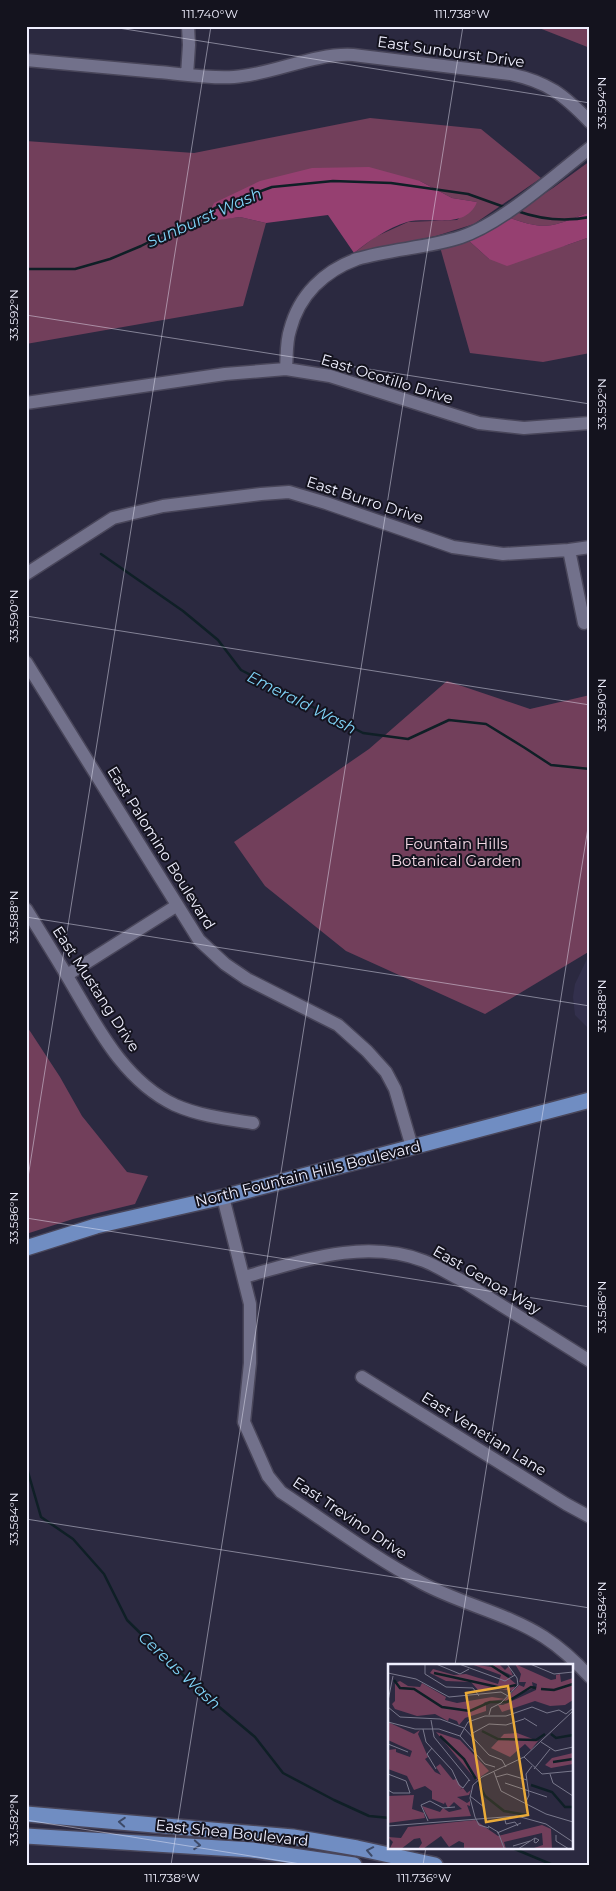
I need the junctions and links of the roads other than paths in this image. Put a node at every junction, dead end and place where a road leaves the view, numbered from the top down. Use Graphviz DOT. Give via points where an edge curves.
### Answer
graph roads {
  1 [pos="188,26"];
  2 [pos="26,60"];
  3 [pos="187,75"];
  4 [pos="590,122"];
  5 [pos="590,148"];
  6 [pos="286,369"];
  7 [pos="26,403"];
  8 [pos="590,423"];
  9 [pos="590,547"];
  10 [pos="569,550"];
  11 [pos="26,574"];
  12 [pos="584,622"];
  13 [pos="26,662"];
  14 [pos="176,906"];
  15 [pos="26,909"];
  16 [pos="67,975"];
  17 [pos="590,1100"];
  18 [pos="253,1123"];
  19 [pos="412,1147"];
  20 [pos="223,1197"];
  21 [pos="26,1248"];
  22 [pos="244,1277"];
  23 [pos="590,1360"];
  24 [pos="362,1377"];
  25 [pos="590,1517"];
  26 [pos="590,1677"];
  27 [pos="26,1814"];
  28 [pos="26,1836"];
  29 [pos="354,1865"];
  30 [pos="435,1865"];
  1 -- 3 [label="street"];
  2 -- 3 [label="street, East Sunburst Drive"];
  3 -- 4 [label="street, East Sunburst Drive" via="233,77 320,57 353,55 524,77 558,91"];
  5 -- 6 [label="street" via="479,229 442,242 357,259 324,277 310,289 290,329"];
  6 -- 7 [label="street, East Ocotillo Drive" via="225,374"];
  6 -- 8 [label="street, East Ocotillo Drive" via="330,376 479,423 524,428"];
  9 -- 10 [label="street, East Burro Drive"];
  10 -- 11 [label="street, East Burro Drive" via="504,554 453,547 289,492 163,506 113,518"];
  10 -- 12 [label="street"];
  13 -- 14 [label="street, East Palomino Boulevard"];
  14 -- 16 [label="street"];
  14 -- 19 [label="street, East Palomino Boulevard" via="199,940 224,964 338,1025 367,1051 396,1089"];
  15 -- 16 [label="street, East Mustang Drive"];
  16 -- 18 [label="street, East Mustang Drive" via="117,1056 152,1090 174,1104 196,1112"];
  17 -- 19 [label="main road, North Fountain Hills Boulevard"];
  19 -- 20 [label="main road, North Fountain Hills Boulevard"];
  20 -- 21 [label="main road, North Fountain Hills Boulevard" via="96,1226"];
  20 -- 22 [label="street, East Trevino Drive"];
  22 -- 23 [label="street, East Genoa Way" via="347,1252 374,1251 408,1256 455,1277"];
  22 -- 26 [label="street, East Trevino Drive" via="250,1304 250,1363 244,1422 268,1476 281,1492 424,1585 544,1637 576,1661"];
  24 -- 25 [label="street, East Venetian Lane"];
  30 -- 27 [label="main road, East Shea Boulevard, one-way" via="293,1837"];
  28 -- 29 [label="main road, East Shea Boulevard, one-way" via="252,1850"];
}
